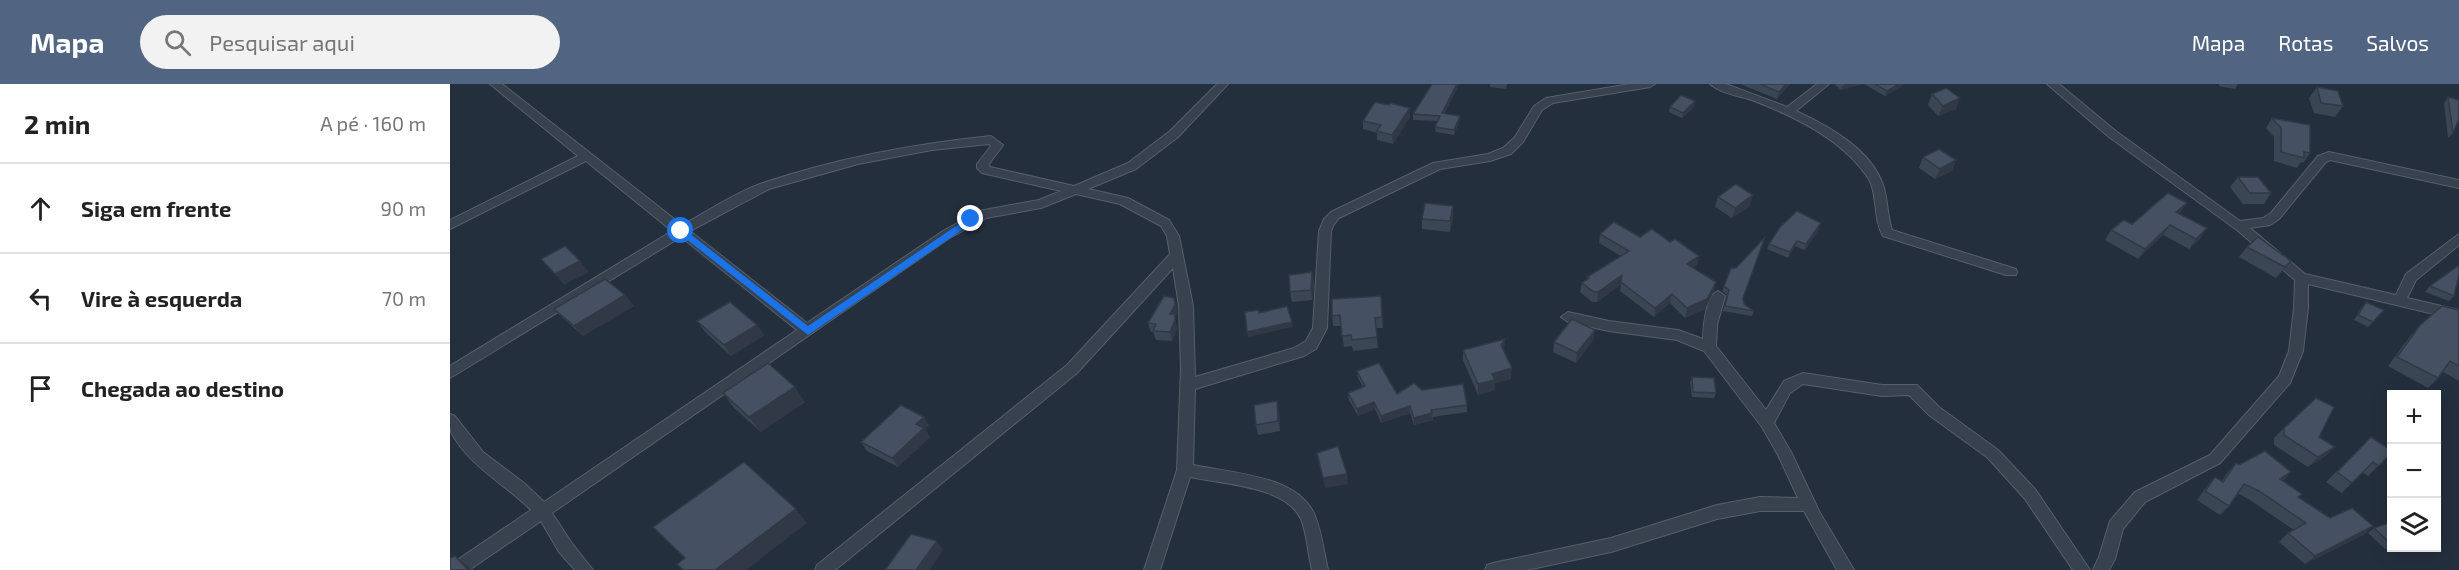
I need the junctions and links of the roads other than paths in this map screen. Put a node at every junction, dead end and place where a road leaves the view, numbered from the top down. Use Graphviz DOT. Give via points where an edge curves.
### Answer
graph roads {
  1 [pos="1223,84"];
  2 [pos="1650,84"];
  3 [pos="1715,84"];
  4 [pos="1824,84"];
  5 [pos="2052,84"];
  6 [pos="503,86"];
  7 [pos="1788,112"];
  8 [pos="587,156"];
  9 [pos="2459,184"];
  10 [pos="1076,190"];
  11 [pos="450,225"];
  12 [pos="2238,225"];
  13 [pos="681,231"];
  14 [pos="2459,237"];
  15 [pos="1177,255"];
  16 [pos="2011,272"];
  17 [pos="2301,278"];
  18 [pos="1718,296"];
  19 [pos="2400,300"];
  20 [pos="2459,315"];
  21 [pos="1568,316"];
  22 [pos="808,331"];
  23 [pos="1709,347"];
  24 [pos="450,373"];
  25 [pos="1188,385"];
  26 [pos="450,420"];
  27 [pos="1767,423"];
  28 [pos="1185,470"];
  29 [pos="1809,505"];
  30 [pos="543,511"];
  31 [pos="456,570"];
  32 [pos="585,570"];
  33 [pos="823,570"];
  34 [pos="1152,570"];
  35 [pos="1320,570"];
  36 [pos="1493,570"];
  37 [pos="1846,570"];
  38 [pos="2082,570"];
  39 [pos="2101,570"];
  1 -- 10 [label="street" via="1174,134 1132,166"];
  2 -- 25 [label="street" via="1550,100 1538,108 1519,139 1506,151 1437,166 1335,215 1325,231 1320,328 1311,345"];
  3 -- 7 [label="street"];
  4 -- 7 [label="street"];
  5 -- 12 [label="street" via="2116,137"];
  6 -- 8 [label="street"];
  7 -- 16 [label="street" via="1833,137 1873,175 1887,233"];
  8 -- 11 [label="street"];
  8 -- 13 [label="street"];
  9 -- 12 [label="street" via="2329,156 2322,159 2275,216 2266,222"];
  10 -- 13 [label="street" via="986,170 983,164 997,145 991,140 932,146 858,160 775,183"];
  10 -- 15 [label="street" via="1124,201 1165,223"];
  10 -- 22 [label="street" via="1041,204 996,210 971,219"];
  12 -- 17 [label="street"];
  13 -- 22 [label="street"];
  13 -- 24 [label="street"];
  14 -- 19 [label="street" via="2411,277"];
  15 -- 25 [label="street" via="1186,306"];
  15 -- 33 [label="street" via="1072,369"];
  17 -- 19 [label="street"];
  17 -- 39 [label="street" via="2296,351 2285,379 2215,459 2140,496 2116,526"];
  18 -- 23 [label="street"];
  19 -- 20 [label="street"];
  21 -- 23 [label="street" via="1678,335"];
  22 -- 30 [label="street"];
  23 -- 27 [label="street"];
  25 -- 28 [label="street"];
  26 -- 30 [label="street" via="478,456"];
  27 -- 29 [label="street"];
  27 -- 38 [label="street" via="1785,389 1795,379 1812,376 1848,387 1893,393 1912,389 1934,411 1993,454 2030,494"];
  28 -- 34 [label="street"];
  28 -- 35 [label="street" via="1280,489 1308,517"];
  29 -- 36 [label="street" via="1760,504 1717,512 1611,545"];
  29 -- 37 [label="street"];
  30 -- 31 [label="street"];
  30 -- 32 [label="street"];
}
